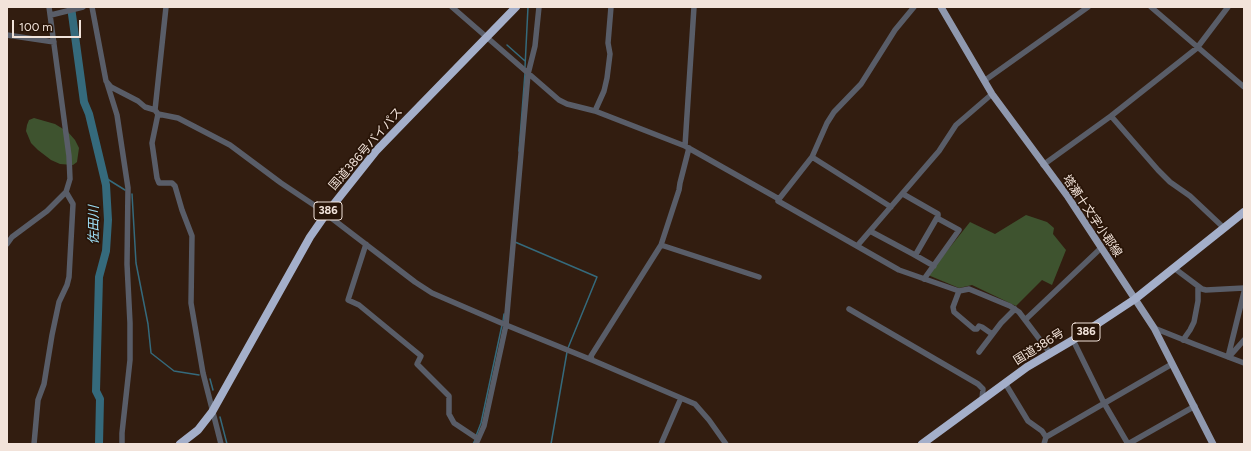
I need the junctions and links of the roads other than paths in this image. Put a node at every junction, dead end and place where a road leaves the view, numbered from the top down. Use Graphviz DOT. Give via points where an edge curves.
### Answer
graph roads {
  1 [pos="49,7"];
  2 [pos="84,7"];
  3 [pos="92,7"];
  4 [pos="166,7"];
  5 [pos="452,7"];
  6 [pos="516,7"];
  7 [pos="539,7"];
  8 [pos="611,7"];
  9 [pos="694,7"];
  10 [pos="914,7"];
  11 [pos="941,7"];
  12 [pos="1088,7"];
  13 [pos="1151,7"];
  14 [pos="1228,7"];
  15 [pos="52,15"];
  16 [pos="7,35"];
  17 [pos="486,38"];
  18 [pos="54,42"];
  19 [pos="1197,48"];
  20 [pos="528,74"];
  21 [pos="106,81"];
  22 [pos="984,81"];
  23 [pos="1244,87"];
  24 [pos="992,94"];
  25 [pos="595,111"];
  26 [pos="156,112"];
  27 [pos="1111,116"];
  28 [pos="687,147"];
  29 [pos="812,157"];
  30 [pos="1043,165"];
  31 [pos="66,192"];
  32 [pos="903,194"];
  33 [pos="779,199"];
  34 [pos="891,207"];
  35 [pos="1244,212"];
  36 [pos="326,214"];
  37 [pos="937,218"];
  38 [pos="1224,228"];
  39 [pos="870,231"];
  40 [pos="7,244"];
  41 [pos="366,244"];
  42 [pos="661,245"];
  43 [pos="857,246"];
  44 [pos="1101,248"];
  45 [pos="913,254"];
  46 [pos="934,266"];
  47 [pos="1174,268"];
  48 [pos="759,277"];
  49 [pos="924,279"];
  50 [pos="1198,286"];
  51 [pos="1244,288"];
  52 [pos="959,291"];
  53 [pos="1244,292"];
  54 [pos="1135,299"];
  55 [pos="849,309"];
  56 [pos="1015,309"];
  57 [pos="1025,320"];
  58 [pos="506,326"];
  59 [pos="1154,328"];
  60 [pos="992,334"];
  61 [pos="1073,340"];
  62 [pos="1183,340"];
  63 [pos="1244,340"];
  64 [pos="979,352"];
  65 [pos="1050,353"];
  66 [pos="1228,357"];
  67 [pos="592,360"];
  68 [pos="1244,363"];
  69 [pos="1172,364"];
  70 [pos="1005,383"];
  71 [pos="681,398"];
  72 [pos="982,399"];
  73 [pos="1104,403"];
  74 [pos="1195,406"];
  75 [pos="212,412"];
  76 [pos="1046,437"];
  77 [pos="477,441"];
  78 [pos="34,444"];
  79 [pos="122,444"];
  80 [pos="180,444"];
  81 [pos="221,444"];
  82 [pos="661,444"];
  83 [pos="726,444"];
  84 [pos="922,444"];
  85 [pos="1044,444"];
  86 [pos="1128,444"];
  87 [pos="1213,444"];
  1 -- 15 [label="street"];
  2 -- 15 [label="street"];
  3 -- 21 [label="street"];
  4 -- 26 [label="street"];
  5 -- 17 [label="street"];
  6 -- 17 [label="highway, 国道386号バイパス / 386"];
  7 -- 20 [label="street" via="535,46"];
  8 -- 25 [label="street" via="607,78"];
  9 -- 28 [label="street"];
  10 -- 29 [label="street" via="895,30 861,84 834,112"];
  11 -- 22 [label="main road, 塔瀬十文字小郡線"];
  12 -- 22 [label="street"];
  13 -- 19 [label="street"];
  14 -- 19 [label="street"];
  15 -- 18 [label="street"];
  16 -- 18 [label="street"];
  17 -- 20 [label="street"];
  17 -- 36 [label="highway, 国道386号バイパス / 386" via="381,146"];
  18 -- 31 [label="street" via="70,156 70,179"];
  19 -- 23 [label="street"];
  19 -- 27 [label="street"];
  20 -- 25 [label="street" via="560,100"];
  20 -- 58 [label="street"];
  21 -- 26 [label="street" via="111,87"];
  21 -- 79 [label="street" via="117,115 128,188 130,353"];
  22 -- 24 [label="main road, 塔瀬十文字小郡線"];
  24 -- 30 [label="main road, 塔瀬十文字小郡線"];
  24 -- 32 [label="street" via="956,125 939,151"];
  25 -- 28 [label="street"];
  26 -- 36 [label="street" via="178,118 230,145"];
  26 -- 75 [label="street" via="152,143 157,178 159,183 172,183 175,186 192,236 191,303"];
  27 -- 30 [label="street"];
  27 -- 38 [label="street" via="1170,182 1190,196"];
  28 -- 33 [label="street"];
  28 -- 42 [label="street" via="679,190"];
  29 -- 33 [label="street"];
  29 -- 34 [label="street"];
  30 -- 44 [label="main road, 塔瀬十文字小郡線" via="1068,197"];
  31 -- 40 [label="street"];
  31 -- 78 [label="street" via="73,204 70,277 60,302 52,335 44,384 38,400"];
  32 -- 34 [label="street"];
  32 -- 37 [label="street" via="938,214"];
  33 -- 43 [label="street" via="778,201"];
  34 -- 39 [label="street"];
  35 -- 38 [label="highway, 国道386号 / 386"];
  36 -- 41 [label="street"];
  36 -- 75 [label="highway, 国道386号バイパス / 386" via="310,237"];
  37 -- 45 [label="street" via="916,254"];
  37 -- 46 [label="street" via="959,230"];
  38 -- 47 [label="highway, 国道386号 / 386"];
  39 -- 43 [label="street"];
  39 -- 45 [label="street"];
  41 -- 58 [label="street" via="425,289"];
  41 -- 77 [label="street" via="348,300 360,305 421,356 417,364 449,396 449,414 454,423"];
  42 -- 48 [label="street"];
  42 -- 67 [label="street" via="591,356"];
  43 -- 49 [label="street" via="899,270"];
  44 -- 54 [label="main road, 塔瀬十文字小郡線"];
  44 -- 57 [label="street"];
  45 -- 46 [label="street"];
  46 -- 49 [label="street"];
  47 -- 50 [label="street"];
  47 -- 54 [label="highway, 国道386号 / 386"];
  49 -- 52 [label="street"];
  50 -- 51 [label="street" via="1206,290"];
  50 -- 62 [label="street" via="1194,322"];
  52 -- 56 [label="street" via="969,289"];
  52 -- 60 [label="street" via="953,307 954,312 974,329 979,326"];
  53 -- 66 [label="street"];
  54 -- 59 [label="main road, 塔瀬十文字小郡線"];
  54 -- 61 [label="highway, 国道386号 / 386"];
  55 -- 72 [label="street" via="978,384 983,389"];
  56 -- 57 [label="street"];
  56 -- 60 [label="street"];
  57 -- 65 [label="street"];
  58 -- 67 [label="street"];
  58 -- 77 [label="street" via="484,426"];
  59 -- 62 [label="street"];
  59 -- 69 [label="main road, 塔瀬十文字小郡線"];
  60 -- 64 [label="street"];
  61 -- 65 [label="highway, 国道386号 / 386"];
  61 -- 73 [label="street"];
  62 -- 66 [label="street"];
  63 -- 66 [label="street"];
  65 -- 70 [label="highway, 国道386号 / 386"];
  66 -- 68 [label="street"];
  67 -- 71 [label="street"];
  69 -- 73 [label="street"];
  69 -- 74 [label="main road, 塔瀬十文字小郡線"];
  70 -- 72 [label="highway, 国道386号 / 386"];
  70 -- 76 [label="street" via="1028,421"];
  71 -- 82 [label="street"];
  71 -- 83 [label="street" via="695,404"];
  72 -- 84 [label="highway, 国道386号 / 386"];
  73 -- 76 [label="street"];
  73 -- 86 [label="street"];
  74 -- 86 [label="street"];
  74 -- 87 [label="main road, 塔瀬十文字小郡線"];
  75 -- 80 [label="highway, 国道386号バイパス / 386" via="198,430"];
  75 -- 81 [label="street"];
  76 -- 85 [label="street"];
}
